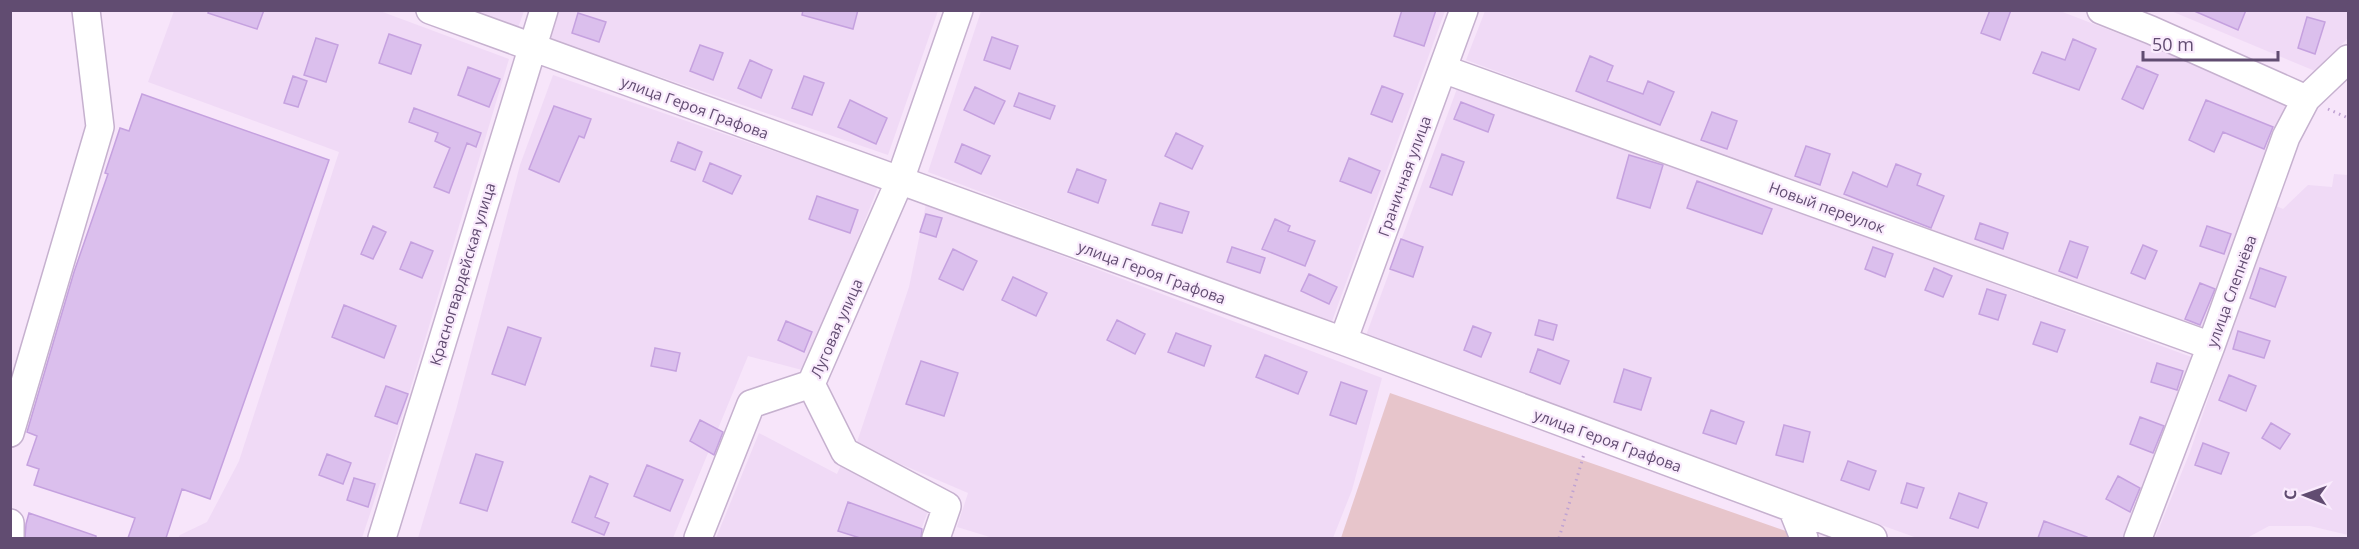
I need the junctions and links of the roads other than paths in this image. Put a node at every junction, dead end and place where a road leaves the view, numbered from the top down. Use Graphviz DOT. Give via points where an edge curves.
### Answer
graph roads {
  1 [pos="86,10"];
  2 [pos="430,10"];
  3 [pos="544,10"];
  4 [pos="960,10"];
  5 [pos="1464,10"];
  6 [pos="2101,10"];
  7 [pos="531,48"];
  8 [pos="2349,59"];
  9 [pos="1443,69"];
  10 [pos="2306,99"];
  11 [pos="900,180"];
  12 [pos="1343,341"];
  13 [pos="2211,346"];
  14 [pos="811,384"];
  15 [pos="10,433"];
  16 [pos="1792,508"];
  17 [pos="10,523"];
  18 [pos="10,537"];
  19 [pos="382,538"];
  20 [pos="698,538"];
  21 [pos="936,538"];
  22 [pos="1804,538"];
  23 [pos="1873,538"];
  24 [pos="2138,538"];
  1 -- 15 [label="street" via="100,127"];
  2 -- 7 [label="street, улица Героя Графова"];
  3 -- 7 [label="street, Красногвардейская улица"];
  4 -- 11 [label="street, Луговая улица"];
  5 -- 9 [label="street, Граничная улица"];
  6 -- 10 [label="street"];
  7 -- 11 [label="street, улица Героя Графова"];
  7 -- 19 [label="street, Красногвардейская улица"];
  8 -- 10 [label="street, улица Слепнёва"];
  9 -- 12 [label="street, Граничная улица"];
  9 -- 13 [label="street, Новый переулок"];
  10 -- 13 [label="street, улица Слепнёва" via="2286,137"];
  11 -- 12 [label="street, улица Героя Графова"];
  11 -- 14 [label="street, Луговая улица"];
  12 -- 16 [label="street, улица Героя Графова"];
  13 -- 24 [label="street, улица Слепнёва"];
  14 -- 20 [label="street, Луговая улица" via="751,404"];
  14 -- 21 [label="street" via="846,452 947,506"];
  16 -- 22 [label="street"];
  16 -- 23 [label="street, улица Героя Графова"];
  17 -- 18 [label="street"];
}
